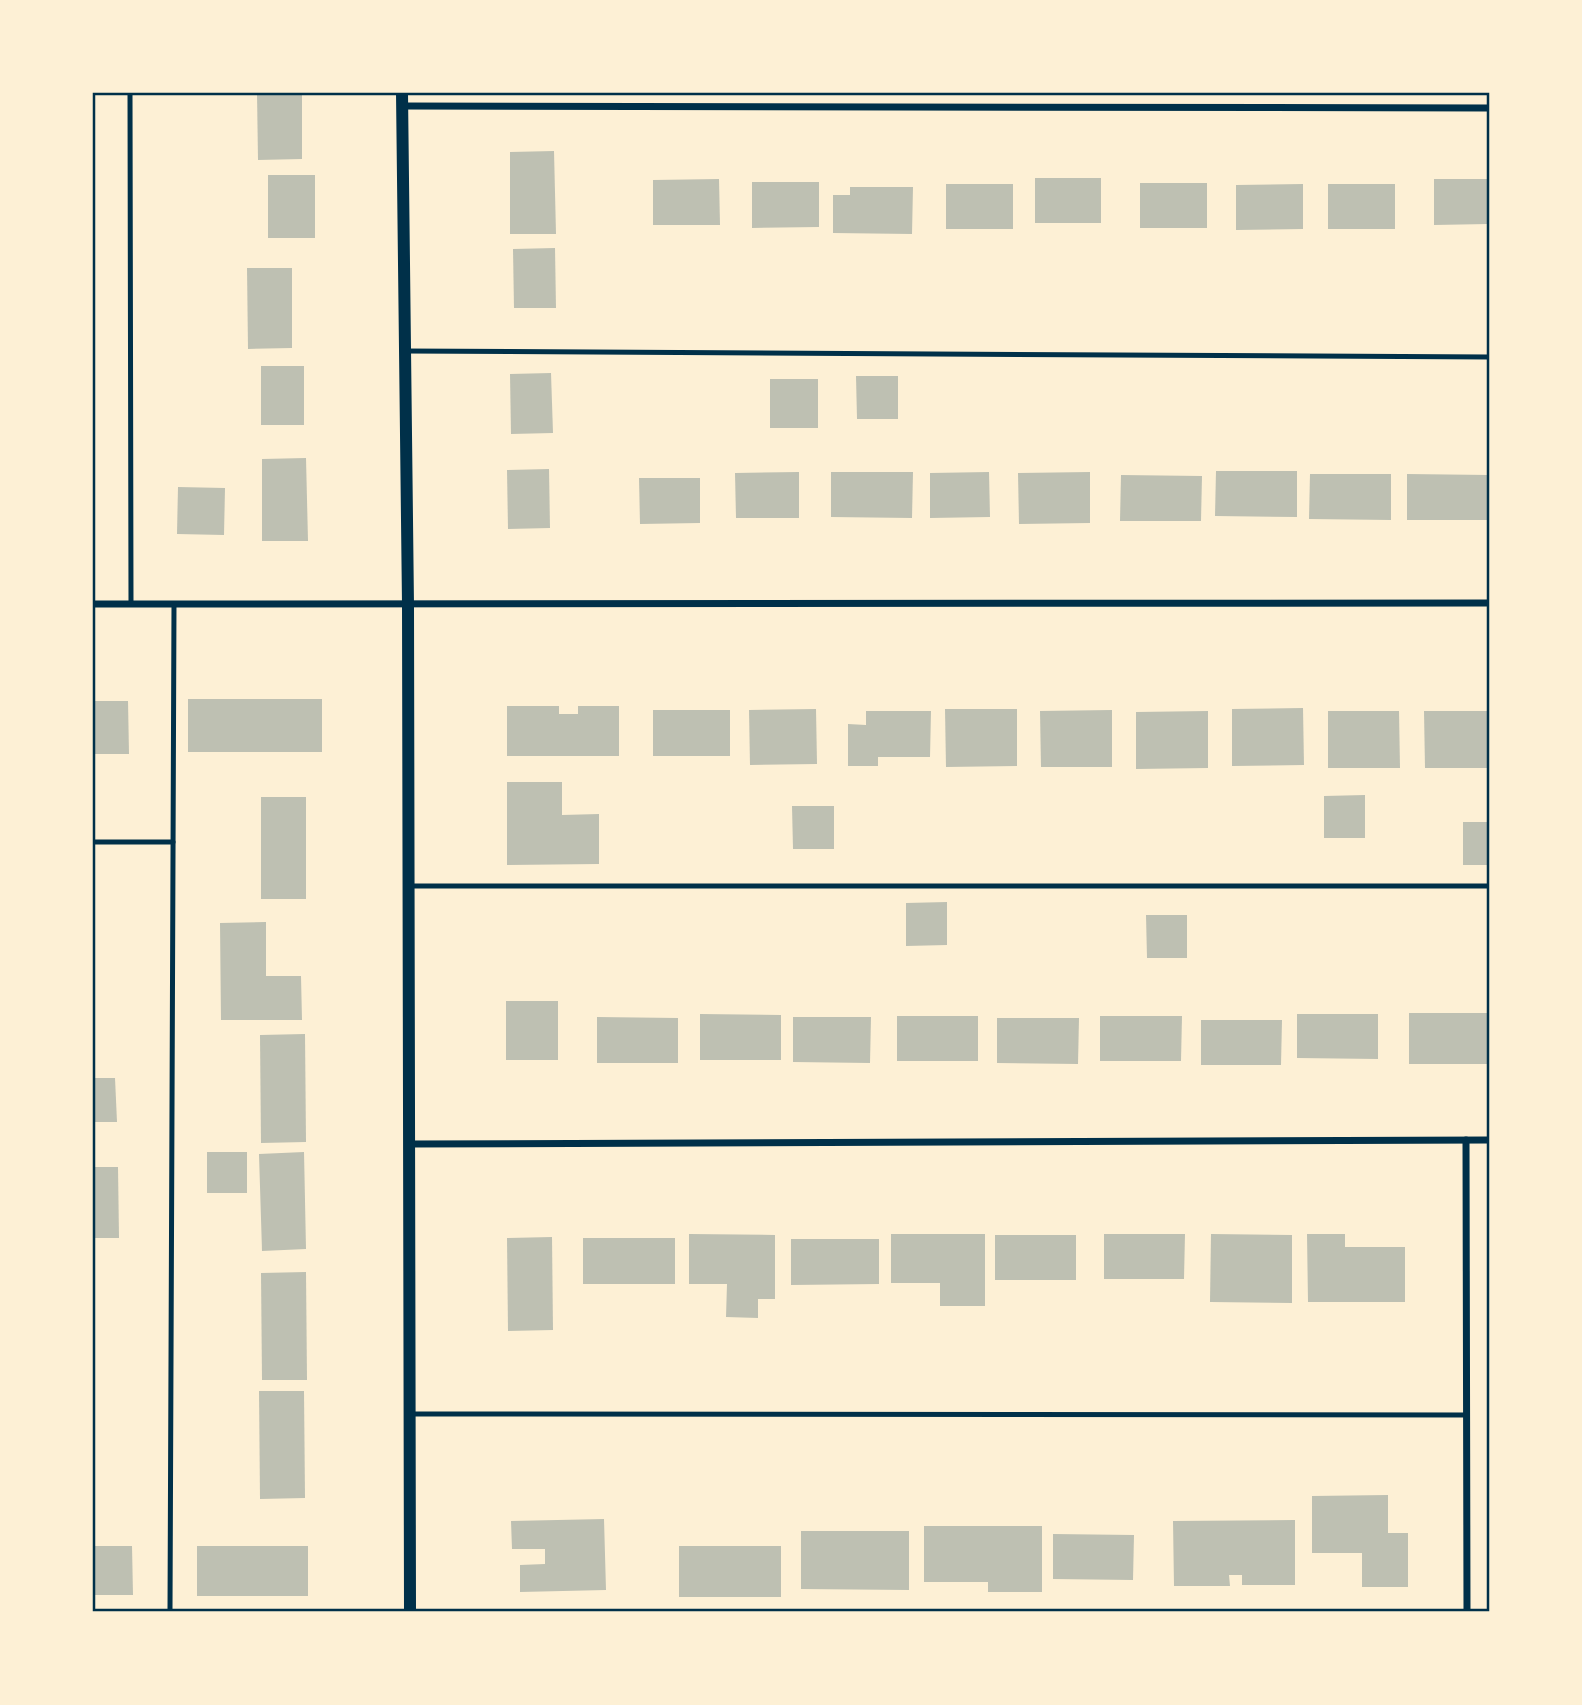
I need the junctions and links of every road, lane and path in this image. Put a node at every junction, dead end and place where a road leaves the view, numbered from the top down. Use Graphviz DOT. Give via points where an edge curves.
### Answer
graph roads {
  1 [pos="130,93"];
  2 [pos="402,99"];
  3 [pos="1489,108"];
  4 [pos="403,351"];
  5 [pos="1489,357"];
  6 [pos="1489,603"];
  7 [pos="93,604"];
  8 [pos="131,604"];
  9 [pos="174,604"];
  10 [pos="408,605"];
  11 [pos="93,842"];
  12 [pos="173,842"];
  13 [pos="407,886"];
  14 [pos="1489,886"];
  15 [pos="1466,1140"];
  16 [pos="1489,1140"];
  17 [pos="409,1144"];
  18 [pos="409,1414"];
  19 [pos="1466,1415"];
  20 [pos="170,1612"];
  21 [pos="410,1612"];
  22 [pos="1467,1612"];
  1 -- 8 [label="lane"];
  2 -- 3 [label="street"];
  2 -- 4 [label="street"];
  4 -- 5 [label="lane"];
  4 -- 10 [label="street"];
  6 -- 10 [label="street"];
  7 -- 8 [label="street"];
  8 -- 9 [label="street"];
  9 -- 10 [label="street"];
  9 -- 12 [label="lane"];
  10 -- 13 [label="street"];
  11 -- 12 [label="lane"];
  12 -- 20 [label="lane"];
  13 -- 14 [label="lane"];
  13 -- 17 [label="street"];
  15 -- 16 [label="street"];
  15 -- 17 [label="street"];
  15 -- 19 [label="street"];
  17 -- 18 [label="street"];
  18 -- 19 [label="lane"];
  18 -- 21 [label="street"];
  19 -- 22 [label="street"];
}
